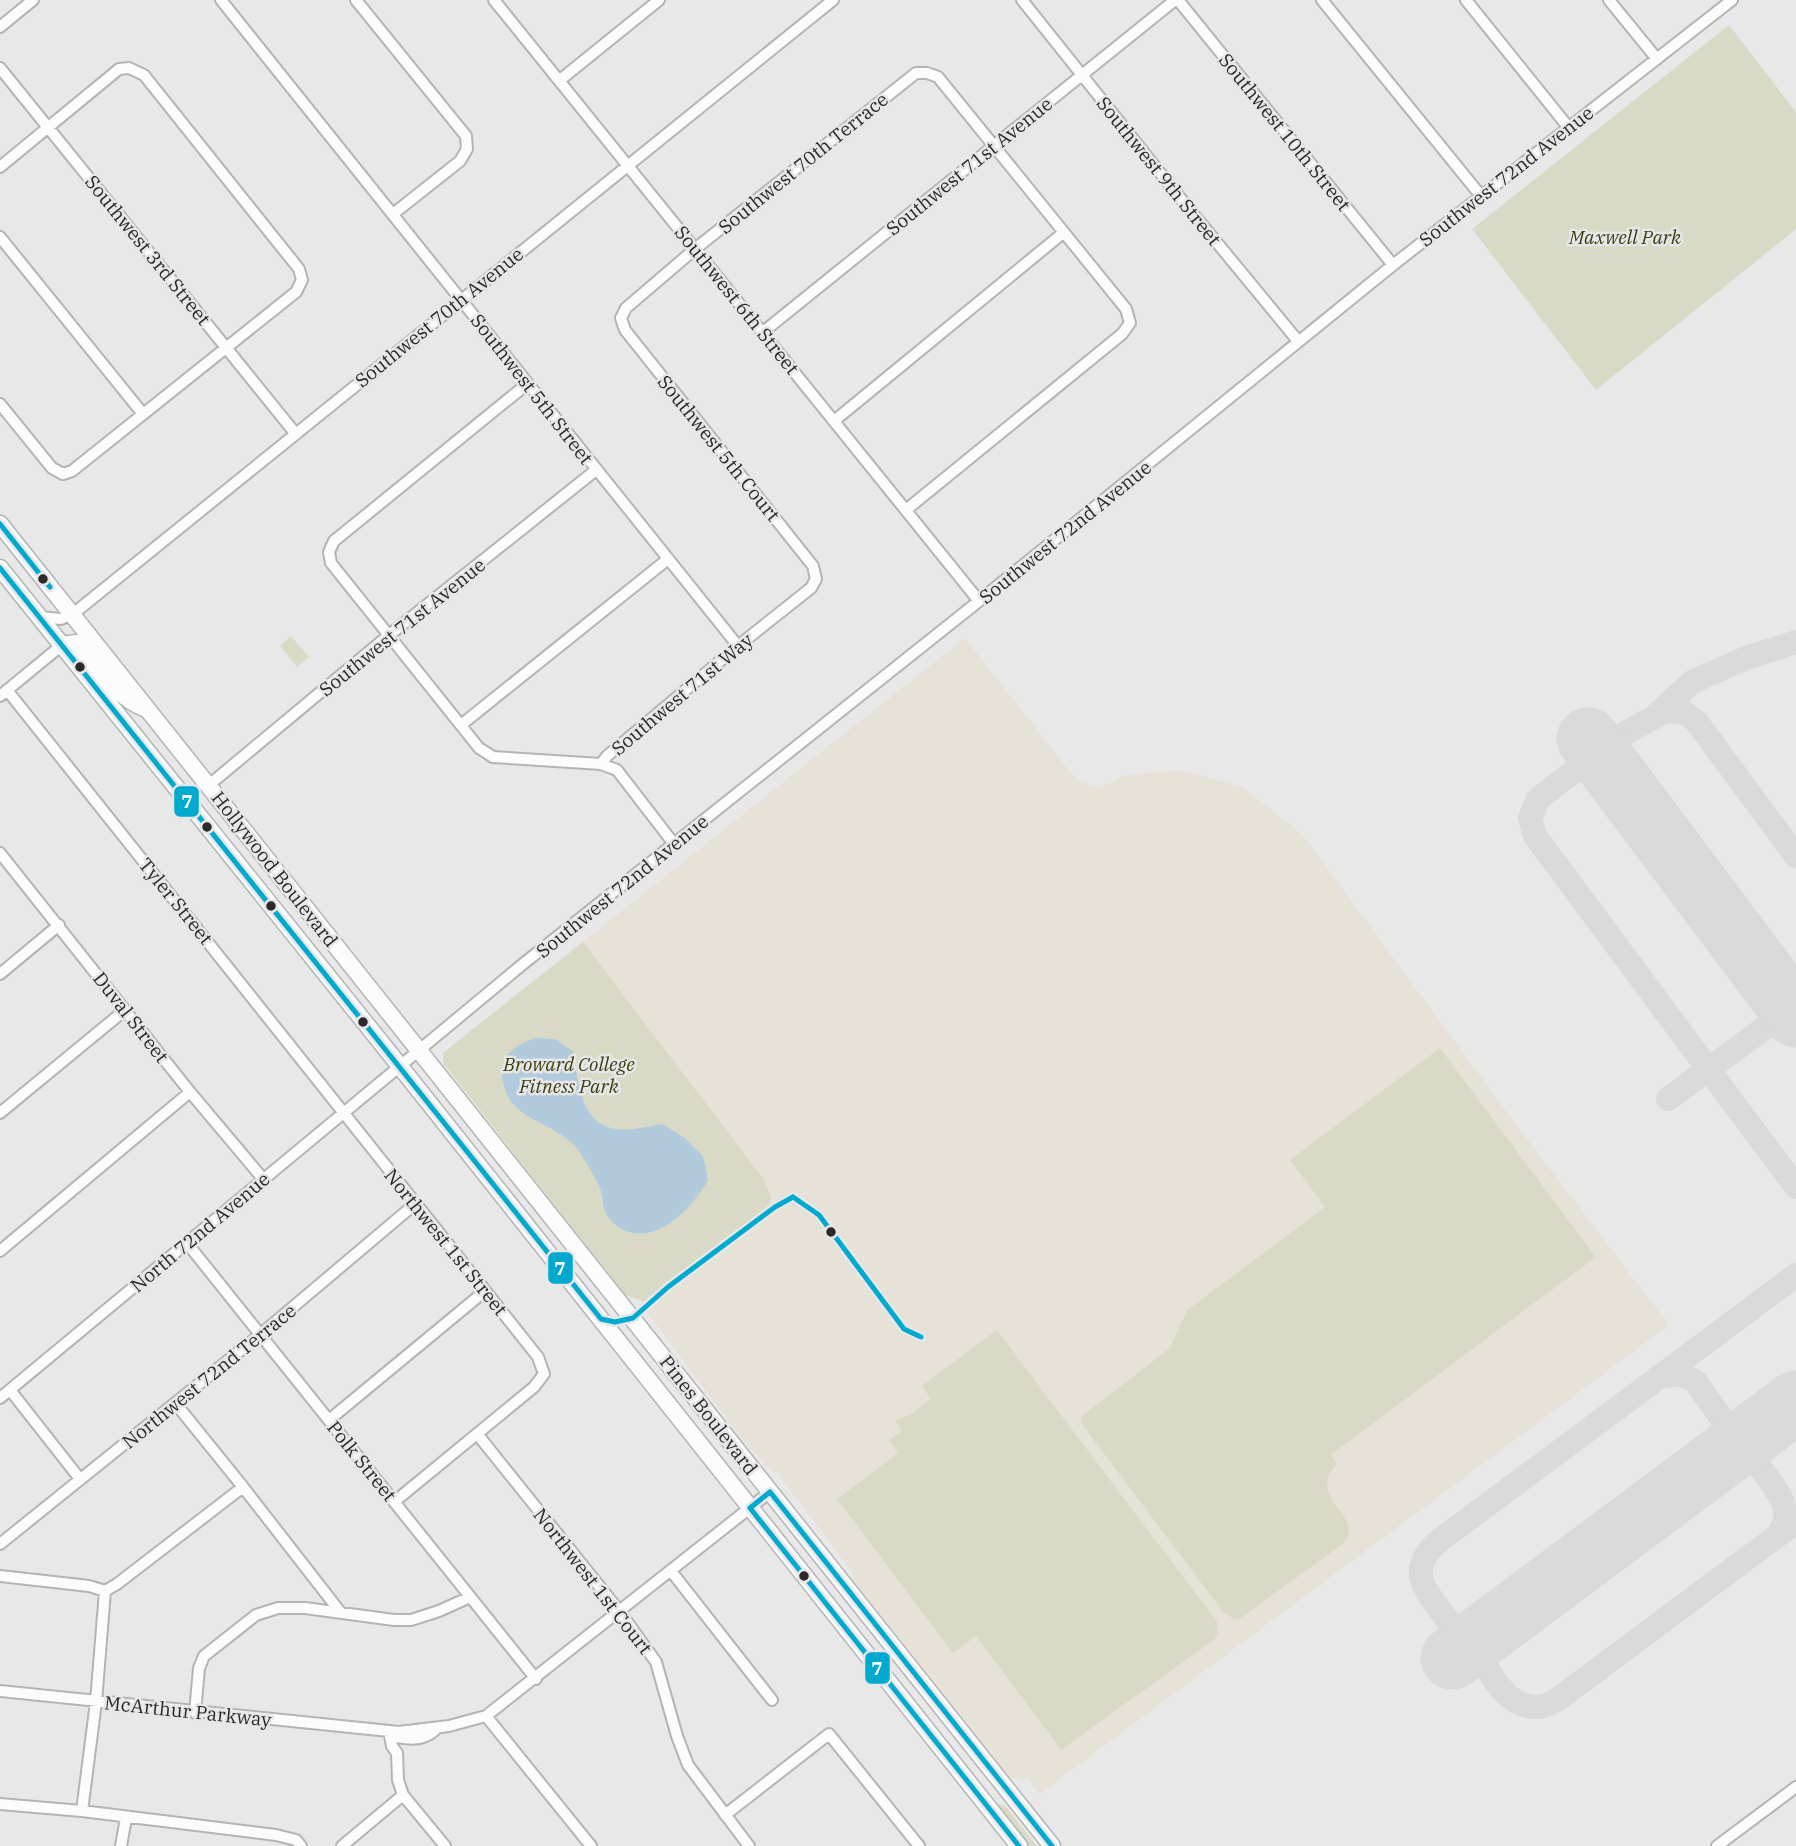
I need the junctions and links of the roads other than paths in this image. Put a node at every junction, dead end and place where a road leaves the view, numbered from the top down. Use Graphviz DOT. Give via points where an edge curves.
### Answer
graph roads {
  1 [pos="33,0"];
  2 [pos="221,0"];
  3 [pos="356,0"];
  4 [pos="495,0"];
  5 [pos="659,0"];
  6 [pos="833,0"];
  7 [pos="1022,0"];
  8 [pos="1176,0"];
  9 [pos="1322,0"];
  10 [pos="1466,0"];
  11 [pos="1609,0"];
  12 [pos="1732,0"];
  13 [pos="0,27"];
  14 [pos="1657,59"];
  15 [pos="0,68"];
  16 [pos="1082,75"];
  17 [pos="560,80"];
  18 [pos="48,127"];
  19 [pos="1569,128"];
  20 [pos="994,145"];
  21 [pos="628,166"];
  22 [pos="0,167"];
  23 [pos="1481,196"];
  24 [pos="393,214"];
  25 [pos="1063,233"];
  26 [pos="0,237"];
  27 [pos="695,249"];
  28 [pos="1393,265"];
  29 [pos="461,299"];
  30 [pos="621,318"];
  31 [pos="764,332"];
  32 [pos="1298,341"];
  33 [pos="228,348"];
  34 [pos="527,384"];
  35 [pos="0,404"];
  36 [pos="143,414"];
  37 [pos="834,421"];
  38 [pos="295,433"];
  39 [pos="596,470"];
  40 [pos="906,510"];
  41 [pos="0,524"];
  42 [pos="668,559"];
  43 [pos="0,568"];
  44 [pos="816,579"];
  45 [pos="979,601"];
  46 [pos="72,614"];
  47 [pos="39,617"];
  48 [pos="388,636"];
  49 [pos="62,645"];
  50 [pos="738,646"];
  51 [pos="4,693"];
  52 [pos="149,710"];
  53 [pos="461,725"];
  54 [pos="601,764"];
  55 [pos="174,785"];
  56 [pos="209,785"];
  57 [pos="252,839"];
  58 [pos="674,844"];
  59 [pos="0,853"];
  60 [pos="59,925"];
  61 [pos="0,974"];
  62 [pos="125,1010"];
  63 [pos="418,1050"];
  64 [pos="399,1065"];
  65 [pos="190,1092"];
  66 [pos="344,1112"];
  67 [pos="0,1114"];
  68 [pos="264,1180"];
  69 [pos="415,1204"];
  70 [pos="187,1243"];
  71 [pos="0,1251"];
  72 [pos="485,1291"];
  73 [pos="633,1318"];
  74 [pos="601,1319"];
  75 [pos="261,1334"];
  76 [pos="10,1390"];
  77 [pos="0,1398"];
  78 [pos="176,1404"];
  79 [pos="329,1420"];
  80 [pos="478,1435"];
  81 [pos="80,1479"];
  82 [pos="243,1487"];
  83 [pos="770,1492"];
  84 [pos="394,1502"];
  85 [pos="750,1508"];
  86 [pos="0,1544"];
  87 [pos="671,1571"];
  88 [pos="0,1576"];
  89 [pos="105,1591"];
  90 [pos="470,1597"];
  91 [pos="620,1612"];
  92 [pos="341,1614"];
  93 [pos="536,1679"];
  94 [pos="0,1691"];
  95 [pos="772,1700"];
  96 [pos="96,1702"];
  97 [pos="195,1713"];
  98 [pos="486,1716"];
  99 [pos="438,1727"];
  100 [pos="390,1733"];
  101 [pos="407,1739"];
  102 [pos="397,1753"];
  103 [pos="1796,1787"];
  104 [pos="403,1795"];
  105 [pos="0,1804"];
  106 [pos="82,1811"];
  107 [pos="725,1815"];
  108 [pos="126,1818"];
  109 [pos="121,1846"];
  110 [pos="301,1846"];
  111 [pos="342,1846"];
  112 [pos="445,1846"];
  113 [pos="591,1846"];
  114 [pos="749,1846"];
  115 [pos="919,1846"];
  116 [pos="1019,1846"];
  117 [pos="1052,1846"];
  118 [pos="1717,1846"];
  1 -- 13 [label="street"];
  2 -- 24 [label="street, Southwest 5th Street"];
  3 -- 24 [label="street" via="466,136 467,149 460,162"];
  4 -- 17 [label="street, Southwest 6th Street"];
  5 -- 17 [label="street"];
  6 -- 21 [label="street, Southwest 70th Avenue"];
  7 -- 16 [label="street, Southwest 9th Street"];
  8 -- 16 [label="street, Southwest 71st Avenue"];
  8 -- 28 [label="street, Southwest 10th Street"];
  9 -- 23 [label="street"];
  10 -- 19 [label="street"];
  11 -- 14 [label="street"];
  12 -- 14 [label="street, Southwest 72nd Avenue"];
  14 -- 19 [label="street, Southwest 72nd Avenue"];
  15 -- 18 [label="street, Southwest 3rd Street"];
  16 -- 20 [label="street, Southwest 71st Avenue"];
  16 -- 32 [label="street, Southwest 9th Street"];
  17 -- 21 [label="street, Southwest 6th Street"];
  18 -- 22 [label="street"];
  18 -- 33 [label="street, Southwest 3rd Street"];
  18 -- 33 [label="street" via="119,69 130,68 144,75 299,269 302,280 296,292"];
  19 -- 23 [label="street, Southwest 72nd Avenue"];
  20 -- 25 [label="street"];
  20 -- 27 [label="street, Southwest 70th Terrace" via="938,77 916,73"];
  20 -- 31 [label="street, Southwest 71st Avenue"];
  21 -- 27 [label="street, Southwest 6th Street"];
  21 -- 29 [label="street, Southwest 70th Avenue"];
  23 -- 28 [label="street, Southwest 72nd Avenue"];
  24 -- 29 [label="street, Southwest 5th Street"];
  25 -- 37 [label="street"];
  25 -- 40 [label="street" via="1126,309 1130,323"];
  26 -- 36 [label="street"];
  27 -- 30 [label="street, Southwest 70th Terrace" via="626,308"];
  27 -- 31 [label="street, Southwest 6th Street"];
  28 -- 32 [label="street, Southwest 72nd Avenue"];
  29 -- 34 [label="street, Southwest 5th Street"];
  29 -- 38 [label="street, Southwest 70th Avenue"];
  30 -- 44 [label="street, Southwest 5th Court" via="625,330 813,566"];
  31 -- 37 [label="street, Southwest 6th Street"];
  32 -- 45 [label="street, Southwest 72nd Avenue"];
  33 -- 36 [label="street"];
  33 -- 38 [label="street, Southwest 3rd Street"];
  34 -- 39 [label="street, Southwest 5th Street"];
  34 -- 48 [label="street, Southwest 71st Way" via="334,541 329,552 331,564"];
  35 -- 36 [label="street" via="52,468 63,474"];
  37 -- 40 [label="street, Southwest 6th Street"];
  38 -- 46 [label="street, Southwest 70th Avenue"];
  39 -- 42 [label="street, Southwest 5th Street"];
  39 -- 48 [label="street, Southwest 71st Avenue"];
  40 -- 45 [label="street, Southwest 6th Street"];
  41 -- 46 [label="highway, Hollywood Boulevard"];
  42 -- 50 [label="street, Southwest 5th Street"];
  42 -- 53 [label="street"];
  43 -- 47 [label="highway, Hollywood Boulevard"];
  44 -- 50 [label="street, Southwest 71st Way" via="811,588"];
  45 -- 58 [label="street, Southwest 72nd Avenue"];
  46 -- 47 [label="street" via="61,619"];
  46 -- 52 [label="highway, Hollywood Boulevard"];
  47 -- 49 [label="highway, Hollywood Boulevard"];
  48 -- 53 [label="street, Southwest 71st Way"];
  48 -- 56 [label="street, Southwest 71st Avenue"];
  49 -- 51 [label="street"];
  49 -- 52 [label="highway" via="76,643 131,703"];
  49 -- 55 [label="highway, Hollywood Boulevard"];
  50 -- 54 [label="street, Southwest 71st Way"];
  51 -- 66 [label="street, Tyler Street"];
  52 -- 56 [label="highway, Hollywood Boulevard"];
  53 -- 54 [label="street, Southwest 71st Way" via="479,748 493,757"];
  54 -- 58 [label="street" via="617,770"];
  55 -- 57 [label="highway" via="183,783 227,838 241,844"];
  55 -- 64 [label="highway, Hollywood Boulevard"];
  56 -- 57 [label="highway, Hollywood Boulevard"];
  57 -- 63 [label="highway, Hollywood Boulevard"];
  58 -- 63 [label="street, Southwest 72nd Avenue"];
  59 -- 60 [label="street, Duval Street"];
  60 -- 61 [label="street"];
  60 -- 62 [label="street, Duval Street"];
  62 -- 65 [label="street, Duval Street"];
  62 -- 67 [label="street"];
  63 -- 64 [label="street, Southwest 72nd Avenue"];
  63 -- 73 [label="highway, Pines Boulevard"];
  64 -- 66 [label="street, North 72nd Avenue"];
  64 -- 74 [label="highway, Pines Boulevard"];
  65 -- 68 [label="street, Duval Street"];
  65 -- 71 [label="street"];
  66 -- 68 [label="street, North 72nd Avenue"];
  66 -- 69 [label="street, Northwest 1st Street"];
  68 -- 70 [label="street, North 72nd Avenue"];
  69 -- 72 [label="street, Northwest 1st Street"];
  69 -- 75 [label="street, Northwest 72nd Terrace"];
  70 -- 75 [label="street, Polk Street"];
  70 -- 76 [label="street, North 72nd Avenue"];
  72 -- 79 [label="street"];
  72 -- 80 [label="street, Northwest 1st Street" via="538,1357 544,1374"];
  73 -- 74 [label="highway"];
  73 -- 83 [label="highway, Pines Boulevard"];
  74 -- 85 [label="highway, Pines Boulevard"];
  75 -- 78 [label="street, Northwest 72nd Terrace"];
  75 -- 79 [label="street, Polk Street"];
  76 -- 77 [label="street, North 72nd Avenue"];
  76 -- 81 [label="street"];
  78 -- 81 [label="street, Northwest 72nd Terrace"];
  78 -- 82 [label="street"];
  79 -- 84 [label="street, Polk Street"];
  80 -- 84 [label="street"];
  80 -- 91 [label="street, Northwest 1st Court"];
  81 -- 86 [label="street, Northwest 72nd Terrace"];
  82 -- 89 [label="street"];
  82 -- 92 [label="street"];
  83 -- 85 [label="street, McArthur Parkway"];
  83 -- 117 [label="highway, Pines Boulevard"];
  84 -- 90 [label="street, Polk Street"];
  85 -- 87 [label="street, McArthur Parkway"];
  85 -- 116 [label="highway, Pines Boulevard"];
  87 -- 91 [label="street, McArthur Parkway"];
  87 -- 95 [label="street"];
  88 -- 89 [label="street"];
  89 -- 96 [label="street"];
  90 -- 92 [label="street" via="411,1620"];
  90 -- 93 [label="street, Polk Street"];
  91 -- 93 [label="street, McArthur Parkway"];
  91 -- 107 [label="street, Northwest 1st Court" via="656,1662 688,1765"];
  92 -- 97 [label="street" via="278,1608 256,1615 204,1656"];
  93 -- 98 [label="street, McArthur Parkway"];
  94 -- 96 [label="street, McArthur Parkway"];
  96 -- 97 [label="street, McArthur Parkway"];
  96 -- 106 [label="street"];
  97 -- 100 [label="street, McArthur Parkway"];
  98 -- 99 [label="street, McArthur Parkway"];
  98 -- 113 [label="street"];
  99 -- 100 [label="street, McArthur Parkway"];
  99 -- 101 [label="street, McArthur Parkway" via="429,1735"];
  100 -- 101 [label="street, McArthur Parkway"];
  100 -- 102 [label="street"];
  101 -- 102 [label="street"];
  102 -- 104 [label="street"];
  103 -- 118 [label="street"];
  104 -- 111 [label="street"];
  104 -- 112 [label="street"];
  105 -- 106 [label="street"];
  106 -- 108 [label="street"];
  107 -- 114 [label="street, Northwest 1st Court"];
  107 -- 115 [label="street" via="829,1734"];
  108 -- 109 [label="street"];
  108 -- 110 [label="street" via="276,1835"];
}
